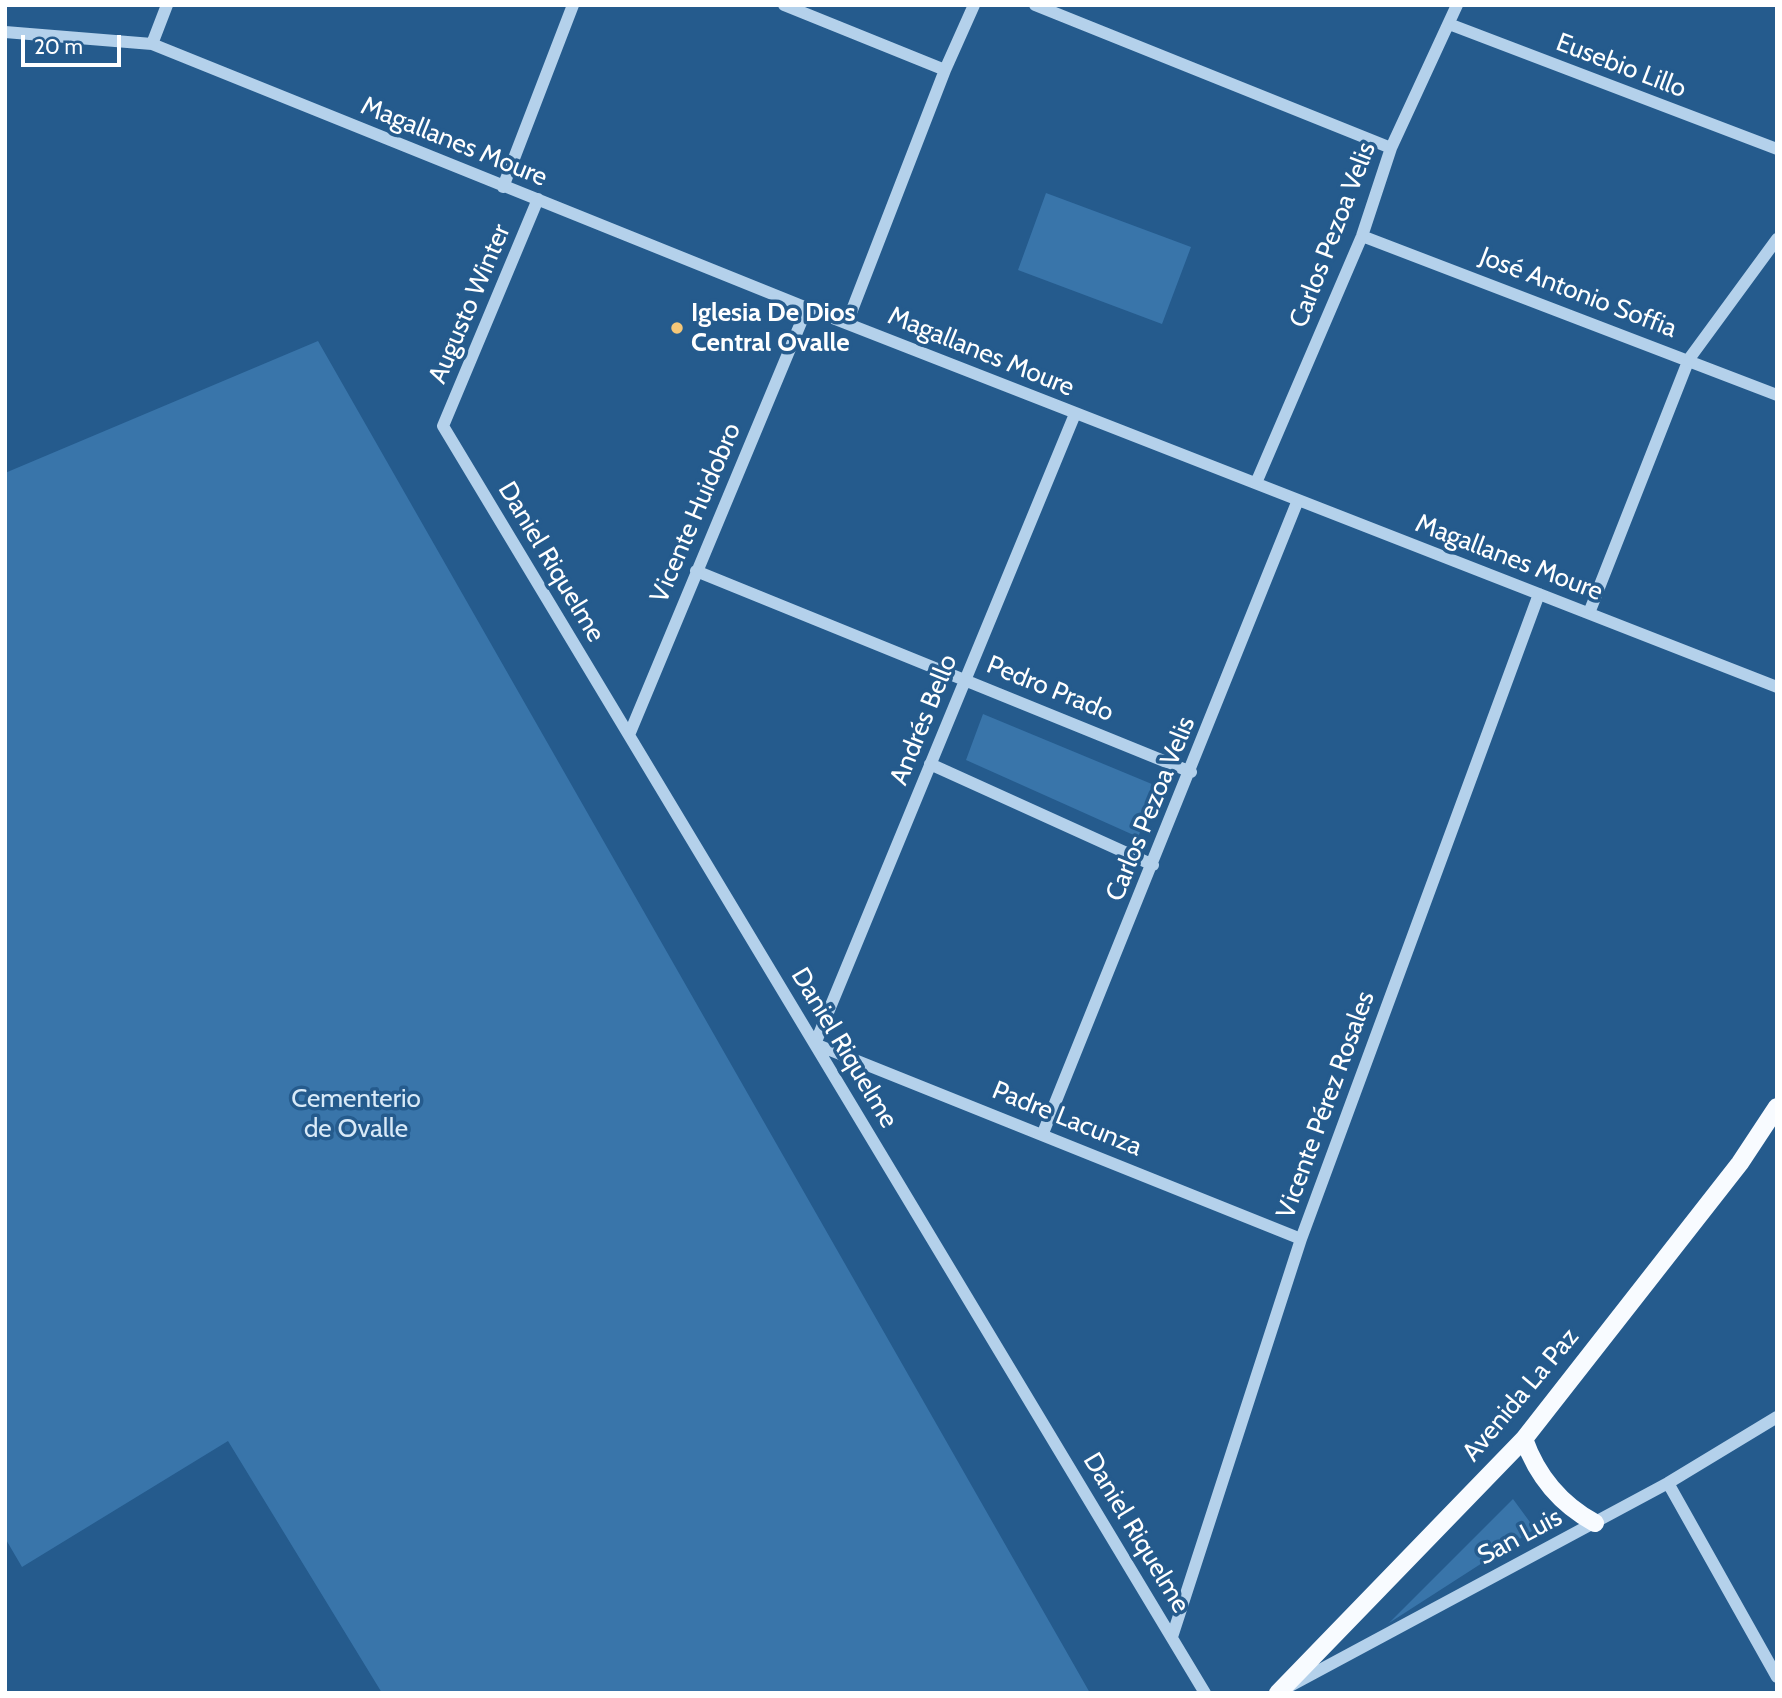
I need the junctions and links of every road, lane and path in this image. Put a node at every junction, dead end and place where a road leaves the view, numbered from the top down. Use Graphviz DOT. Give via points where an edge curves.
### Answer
graph roads {
  1 [pos="167,5"];
  2 [pos="573,5"];
  3 [pos="784,5"];
  4 [pos="974,5"];
  5 [pos="1035,5"];
  6 [pos="1457,5"];
  7 [pos="1449,24"];
  8 [pos="5,32"];
  9 [pos="152,44"];
  10 [pos="945,70"];
  11 [pos="1391,148"];
  12 [pos="1777,149"];
  13 [pos="503,187"];
  14 [pos="538,200"];
  15 [pos="1362,236"];
  16 [pos="1777,239"];
  17 [pos="807,308"];
  18 [pos="847,323"];
  19 [pos="1689,359"];
  20 [pos="1777,395"];
  21 [pos="1075,414"];
  22 [pos="443,426"];
  23 [pos="1256,484"];
  24 [pos="1298,500"];
  25 [pos="696,571"];
  26 [pos="1539,594"];
  27 [pos="1589,612"];
  28 [pos="965,679"];
  29 [pos="1777,687"];
  30 [pos="629,735"];
  31 [pos="930,764"];
  32 [pos="1191,772"];
  33 [pos="1153,865"];
  34 [pos="815,1044"];
  35 [pos="1777,1107"];
  36 [pos="1043,1133"];
  37 [pos="1301,1239"];
  38 [pos="1777,1417"];
  39 [pos="1524,1439"];
  40 [pos="1668,1483"];
  41 [pos="1595,1523"];
  42 [pos="1172,1637"];
  43 [pos="1777,1677"];
  44 [pos="1280,1692"];
  45 [pos="1205,1693"];
  1 -- 9 [label="street"];
  2 -- 13 [label="street, Augusto Winter"];
  3 -- 10 [label="street"];
  4 -- 10 [label="street"];
  5 -- 11 [label="street"];
  6 -- 7 [label="street, Carlos Pezoa Velis"];
  7 -- 11 [label="street, Carlos Pezoa Velis"];
  7 -- 12 [label="street, Eusebio Lillo"];
  8 -- 9 [label="street, Magallanes Moure"];
  9 -- 13 [label="street, Magallanes Moure"];
  10 -- 18 [label="street"];
  11 -- 15 [label="street, Carlos Pezoa Velis"];
  13 -- 14 [label="street, Magallanes Moure"];
  14 -- 17 [label="street, Magallanes Moure"];
  14 -- 22 [label="street, Augusto Winter"];
  15 -- 19 [label="street, José Antonio Soffia"];
  15 -- 23 [label="street, Carlos Pezoa Velis"];
  16 -- 19 [label="street"];
  17 -- 18 [label="street, Magallanes Moure"];
  17 -- 25 [label="street, Vicente Huidobro"];
  18 -- 21 [label="street, Magallanes Moure"];
  19 -- 20 [label="street, José Antonio Soffia"];
  19 -- 27 [label="street"];
  21 -- 23 [label="street, Magallanes Moure"];
  21 -- 28 [label="street, Andrés Bello"];
  22 -- 30 [label="street, Daniel Riquelme"];
  23 -- 24 [label="street, Magallanes Moure"];
  24 -- 26 [label="street, Magallanes Moure"];
  24 -- 32 [label="street, Carlos Pezoa Velis"];
  25 -- 28 [label="street, Pedro Prado"];
  25 -- 30 [label="street, Vicente Huidobro"];
  26 -- 27 [label="street, Magallanes Moure"];
  26 -- 37 [label="street, Vicente Pérez Rosales"];
  27 -- 29 [label="street, Magallanes Moure"];
  28 -- 31 [label="street, Andrés Bello"];
  28 -- 32 [label="street, Pedro Prado"];
  30 -- 34 [label="street, Daniel Riquelme"];
  31 -- 33 [label="street"];
  31 -- 34 [label="street, Andrés Bello"];
  32 -- 33 [label="street, Carlos Pezoa Velis"];
  33 -- 36 [label="street, Carlos Pezoa Velis"];
  34 -- 36 [label="street, Padre Lacunza"];
  34 -- 42 [label="street, Daniel Riquelme"];
  35 -- 39 [label="main road, Avenida La Paz" via="1740,1163"];
  36 -- 37 [label="street, Padre Lacunza"];
  37 -- 42 [label="street, Vicente Pérez Rosales"];
  38 -- 40 [label="street, San Luis"];
  39 -- 41 [label="main road" via="1551,1490"];
  39 -- 44 [label="main road, Avenida La Paz"];
  40 -- 41 [label="street, San Luis"];
  40 -- 43 [label="street"];
  41 -- 44 [label="street, San Luis"];
  42 -- 45 [label="street, Daniel Riquelme"];
}
